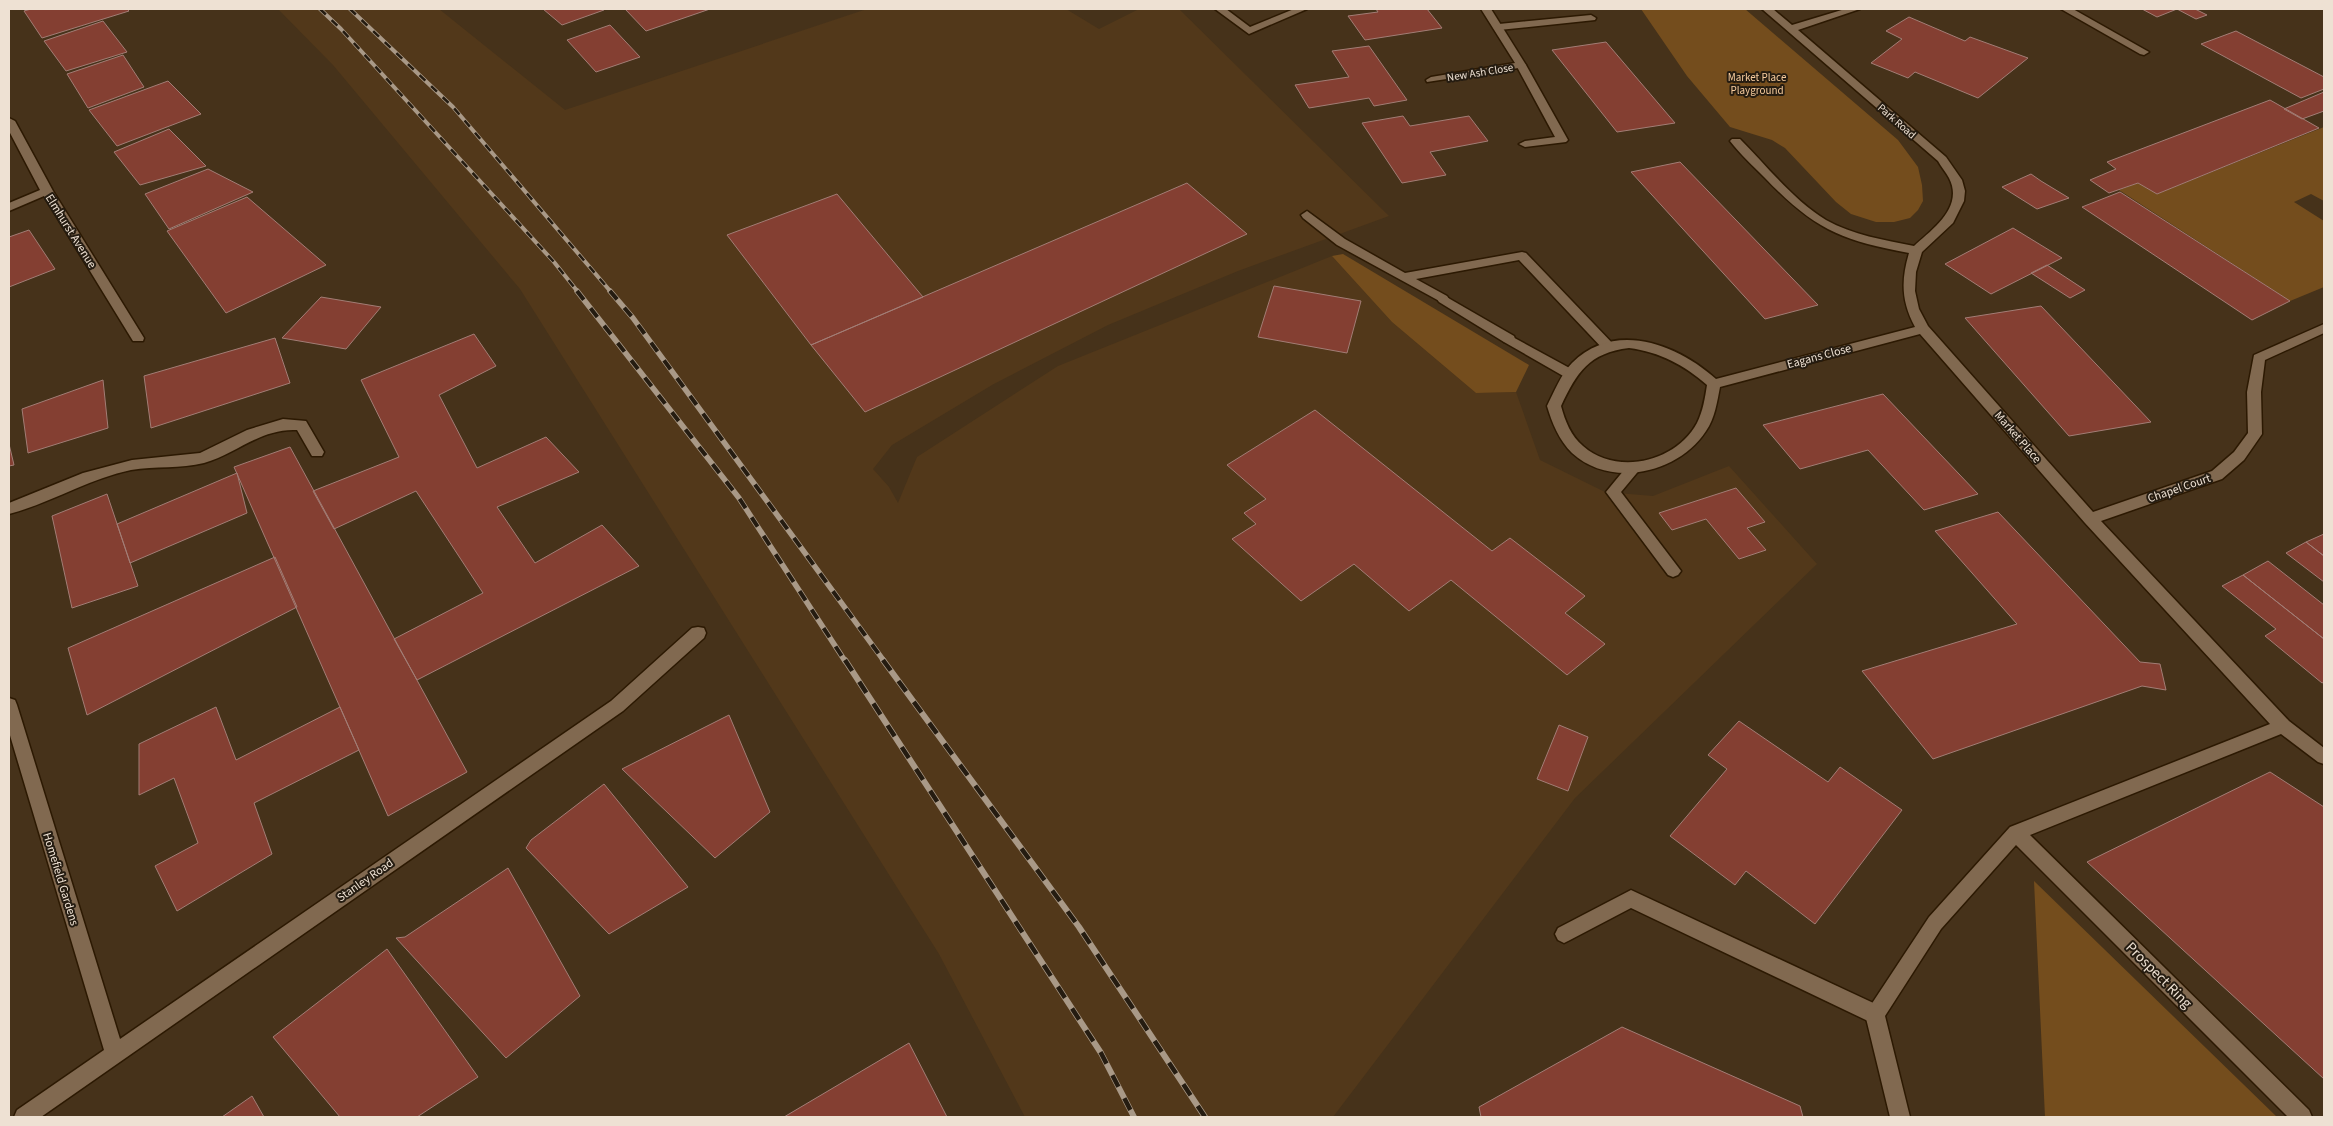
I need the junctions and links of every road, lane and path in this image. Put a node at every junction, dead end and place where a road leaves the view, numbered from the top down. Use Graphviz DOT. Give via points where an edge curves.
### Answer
graph roads {
  1 [pos="1220,9"];
  2 [pos="1302,9"];
  3 [pos="1486,9"];
  4 [pos="1767,9"];
  5 [pos="1855,9"];
  6 [pos="2066,9"];
  7 [pos="1591,18"];
  8 [pos="1500,27"];
  9 [pos="1791,29"];
  10 [pos="2144,52"];
  11 [pos="1521,65"];
  12 [pos="1431,80"];
  13 [pos="9,121"];
  14 [pos="1736,141"];
  15 [pos="1524,144"];
  16 [pos="47,191"];
  17 [pos="9,207"];
  18 [pos="1307,215"];
  19 [pos="1916,250"];
  20 [pos="1403,277"];
  21 [pos="2324,328"];
  22 [pos="1923,329"];
  23 [pos="138,338"];
  24 [pos="1609,347"];
  25 [pos="1570,374"];
  26 [pos="1714,384"];
  27 [pos="317,452"];
  28 [pos="1634,468"];
  29 [pos="9,509"];
  30 [pos="2090,519"];
  31 [pos="1673,571"];
  32 [pos="698,633"];
  33 [pos="9,705"];
  34 [pos="2283,726"];
  35 [pos="2324,757"];
  36 [pos="2016,833"];
  37 [pos="1564,934"];
  38 [pos="1875,1014"];
  39 [pos="114,1053"];
  40 [pos="24,1117"];
  41 [pos="1900,1117"];
  42 [pos="2302,1117"];
  1 -- 2 [label="street" via="1250,30"];
  3 -- 8 [label="street, New Ash Close"];
  4 -- 9 [label="street, Park Road"];
  5 -- 9 [label="street"];
  6 -- 10 [label="street"];
  7 -- 8 [label="street"];
  8 -- 11 [label="street, New Ash Close"];
  9 -- 19 [label="street, Park Road" via="1942,160 1956,180 1959,202 1944,226"];
  11 -- 12 [label="street, New Ash Close"];
  11 -- 15 [label="street" via="1562,140"];
  13 -- 16 [label="street, Elmhurst Avenue"];
  14 -- 19 [label="street" via="1821,223 1869,241"];
  16 -- 17 [label="street"];
  16 -- 23 [label="street, Elmhurst Avenue"];
  18 -- 20 [label="street" via="1341,242"];
  19 -- 22 [label="street, Market Place" via="1907,288 1914,315"];
  20 -- 24 [label="street" via="1522,256"];
  20 -- 25 [label="street"];
  21 -- 30 [label="street, Chapel Court" via="2259,358 2254,392 2255,434 2239,456 2218,475"];
  22 -- 26 [label="street, Eagans Close"];
  22 -- 30 [label="street, Market Place"];
  24 -- 25 [label="street" via="1598,350"];
  24 -- 26 [label="street" via="1624,343 1649,346 1700,369"];
  25 -- 28 [label="street" via="1554,406 1560,427 1577,450 1603,464"];
  26 -- 28 [label="street" via="1710,406 1701,427 1687,444 1663,462"];
  27 -- 29 [label="street" via="301,425 283,424 252,434 202,458 132,465 88,477"];
  28 -- 31 [label="street" via="1613,492"];
  30 -- 34 [label="street, Market Place"];
  32 -- 39 [label="street, Stanley Road" via="617,706"];
  33 -- 39 [label="street, Homefield Gardens"];
  34 -- 35 [label="street, Market Place"];
  34 -- 36 [label="street"];
  36 -- 38 [label="street" via="1935,923"];
  36 -- 42 [label="street, Prospect Ring"];
  37 -- 38 [label="street" via="1631,899"];
  38 -- 41 [label="street"];
  39 -- 40 [label="street, Stanley Road"];
}
